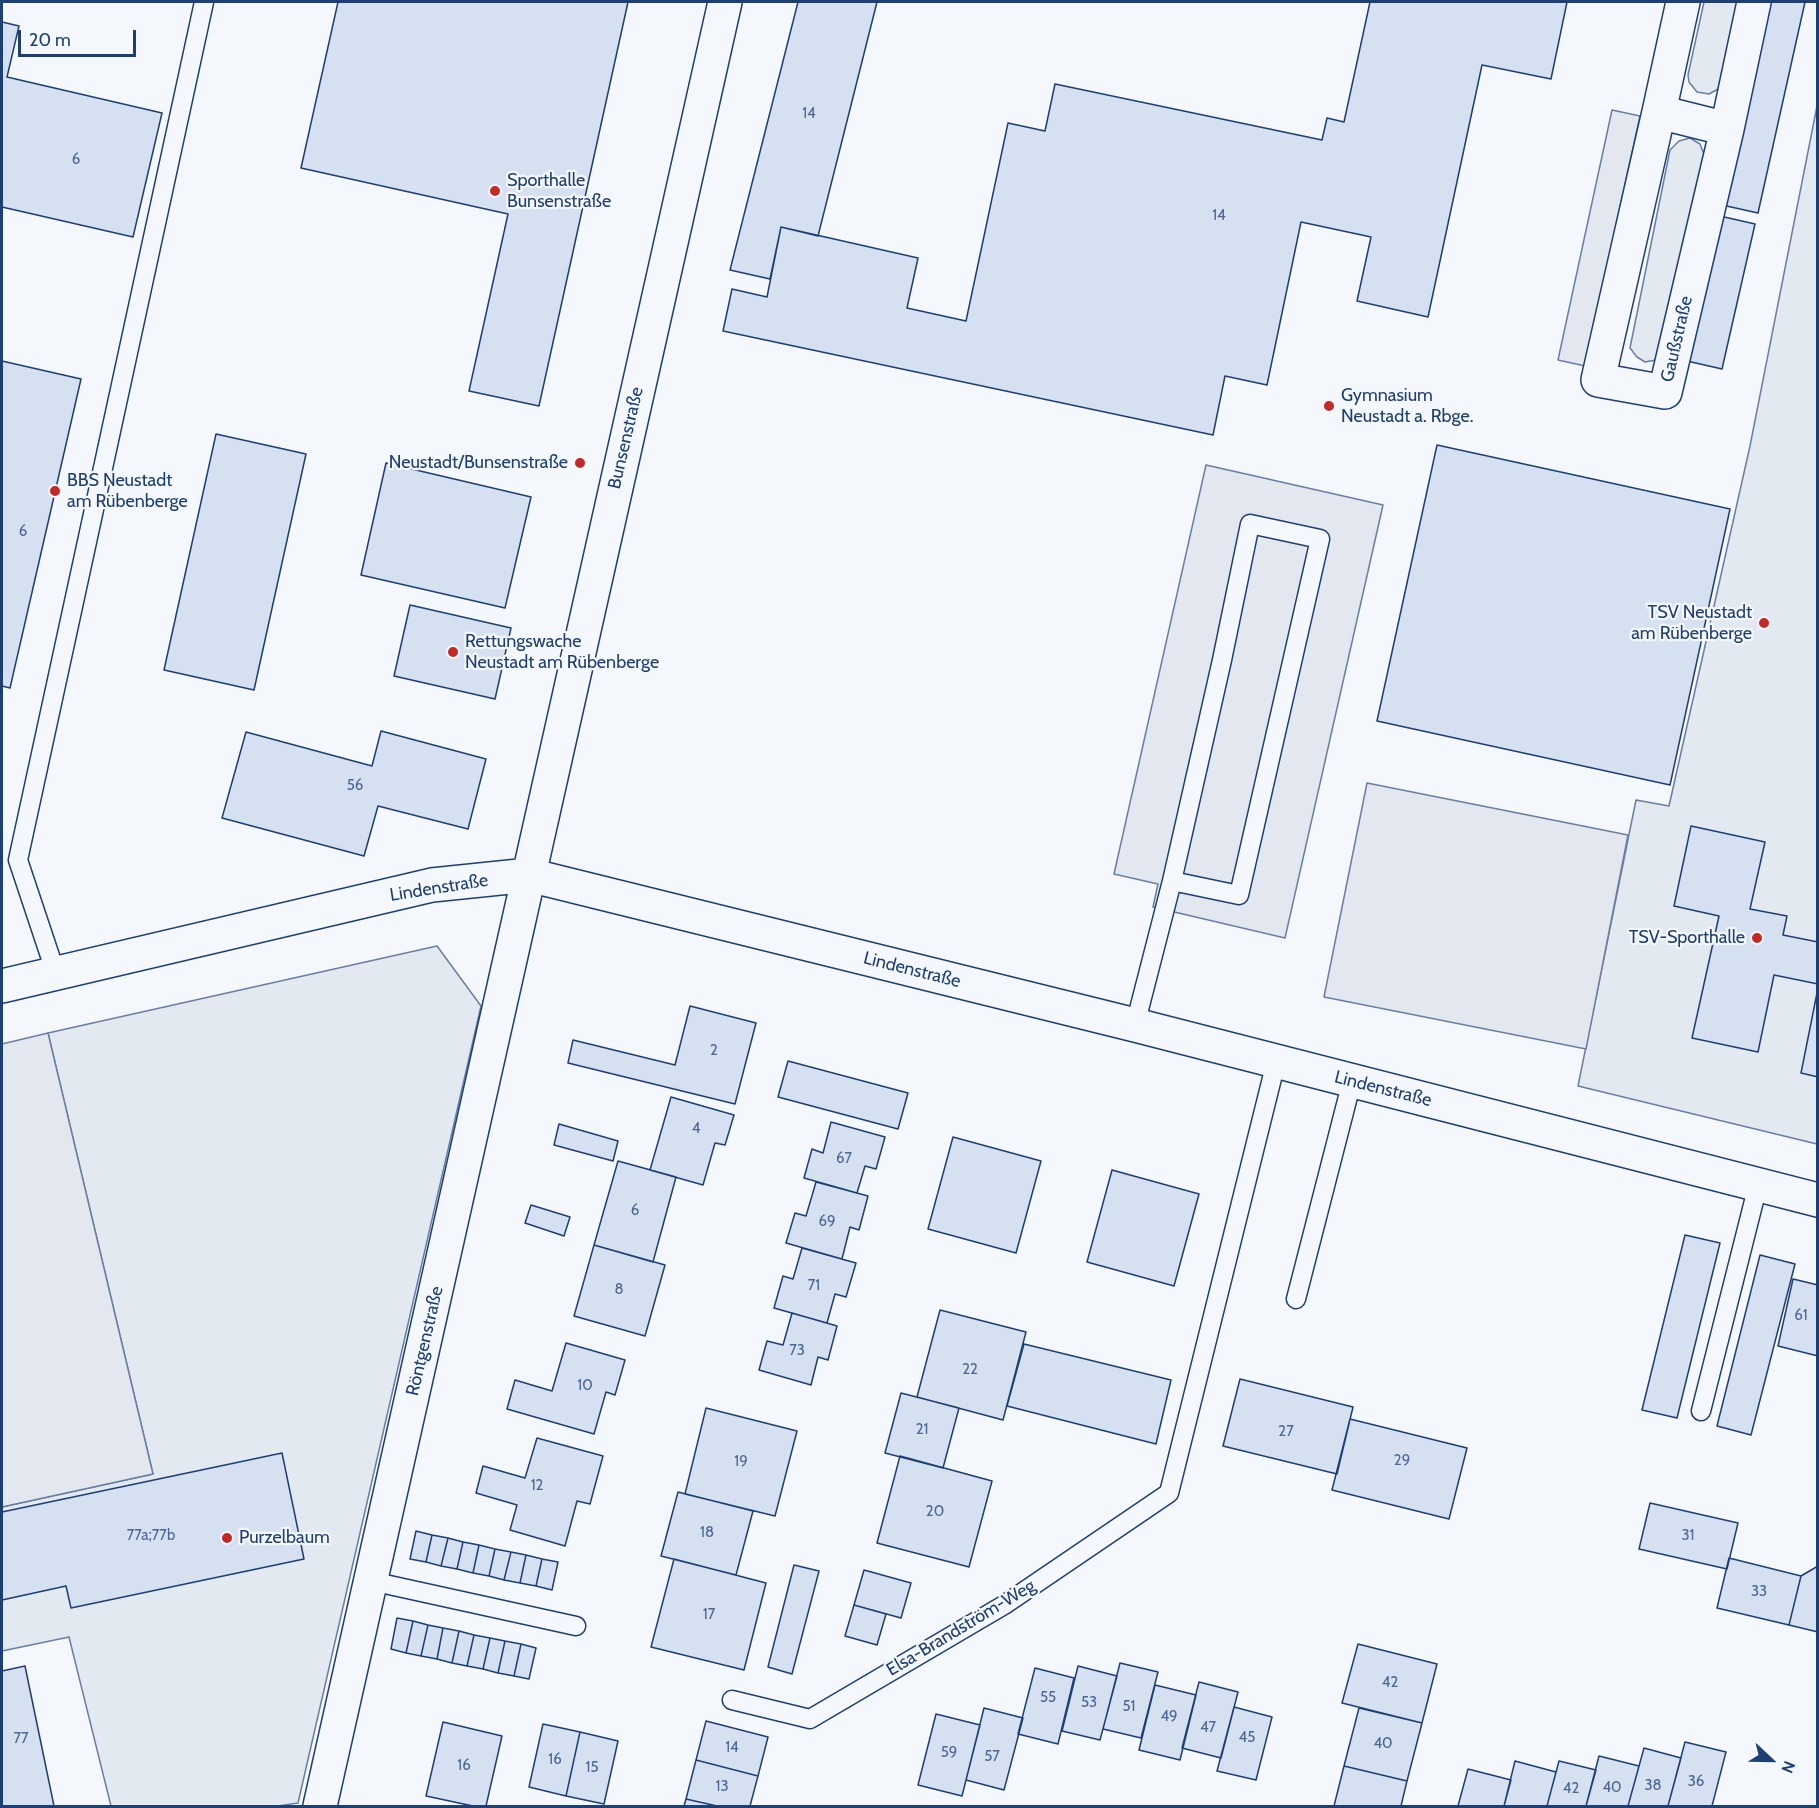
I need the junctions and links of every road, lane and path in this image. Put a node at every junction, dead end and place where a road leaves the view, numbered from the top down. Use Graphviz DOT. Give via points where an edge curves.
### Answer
graph roads {
  1 [pos="204,2"];
  2 [pos="725,2"];
  3 [pos="1683,2"];
  4 [pos="1754,2"];
  5 [pos="1659,112"];
  6 [pos="1727,129"];
  7 [pos="10,862"];
  8 [pos="529,875"];
  9 [pos="1172,881"];
  10 [pos="56,974"];
  11 [pos="2,986"];
  12 [pos="1135,1025"];
  13 [pos="1276,1062"];
  14 [pos="1352,1080"];
  15 [pos="1758,1185"];
  16 [pos="1818,1200"];
  17 [pos="1296,1299"];
  18 [pos="1701,1411"];
  19 [pos="371,1581"];
  20 [pos="576,1626"];
  21 [pos="732,1700"];
  22 [pos="321,1806"];
  1 -- 7 [label="lane"];
  2 -- 8 [label="street, Bunsenstraße"];
  3 -- 5 [label="street, Gaußstraße"];
  4 -- 6 [label="street, Gaußstraße"];
  5 -- 6 [label="street"];
  5 -- 6 [label="street, Gaußstraße" via="1598,380 1665,392"];
  7 -- 10 [label="lane"];
  8 -- 10 [label="street, Lindenstraße" via="432,885"];
  8 -- 12 [label="street, Lindenstraße"];
  8 -- 19 [label="street, Röntgenstraße"];
  9 -- 9 [label="lane" via="1250,524 1320,539 1239,895"];
  9 -- 12 [label="lane"];
  10 -- 11 [label="street, Lindenstraße"];
  12 -- 13 [label="street, Lindenstraße"];
  13 -- 14 [label="street, Lindenstraße"];
  13 -- 21 [label="lane, Elsa-Brandström-Weg" via="1169,1493 1004,1605 810,1719"];
  14 -- 15 [label="street, Lindenstraße"];
  14 -- 17 [label="lane"];
  15 -- 16 [label="street, Lindenstraße"];
  15 -- 18 [label="lane"];
  19 -- 20 [label="lane"];
  19 -- 22 [label="street, Röntgenstraße"];
}
